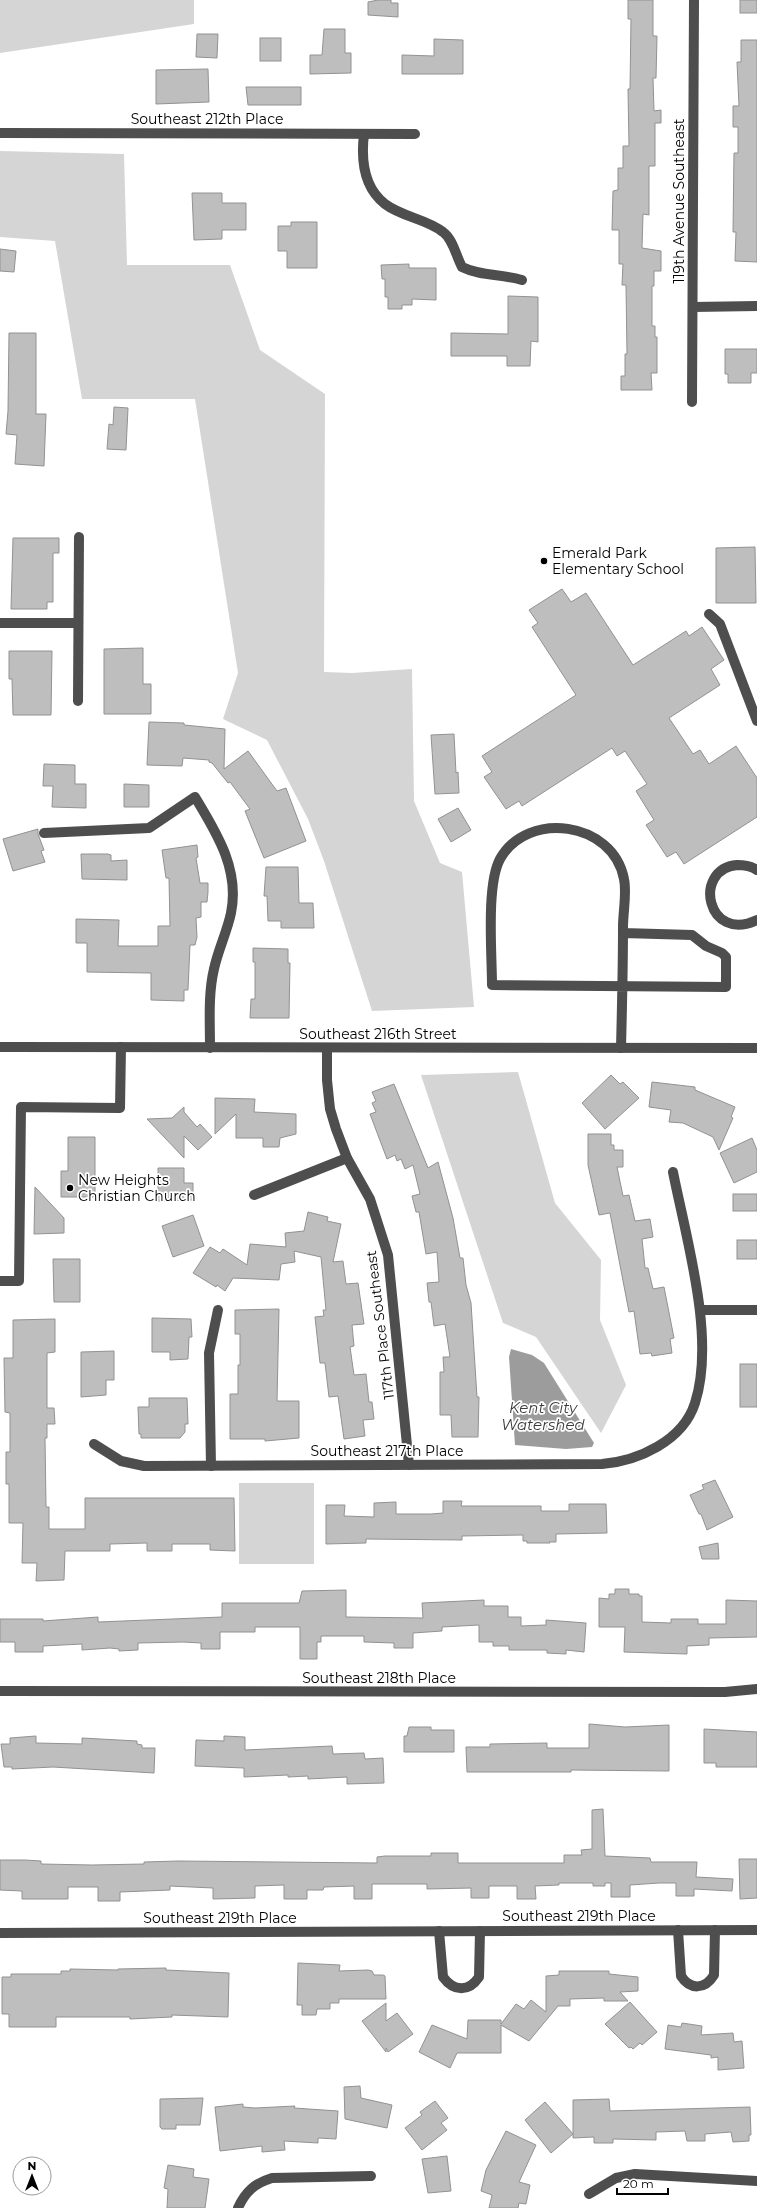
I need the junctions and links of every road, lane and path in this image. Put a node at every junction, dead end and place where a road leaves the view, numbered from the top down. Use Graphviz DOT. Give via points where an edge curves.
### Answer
graph roads {
  1 [pos="694,0"];
  2 [pos="0,133"];
  3 [pos="364,134"];
  4 [pos="415,134"];
  5 [pos="522,280"];
  6 [pos="757,306"];
  7 [pos="693,307"];
  8 [pos="692,402"];
  9 [pos="79,537"];
  10 [pos="709,614"];
  11 [pos="0,623"];
  12 [pos="78,624"];
  13 [pos="78,701"];
  14 [pos="757,722"];
  15 [pos="44,833"];
  16 [pos="757,870"];
  17 [pos="757,920"];
  18 [pos="623,933"];
  19 [pos="622,987"];
  20 [pos="0,1047"];
  21 [pos="121,1048"];
  22 [pos="210,1048"];
  23 [pos="327,1048"];
  24 [pos="621,1048"];
  25 [pos="757,1048"];
  26 [pos="347,1158"];
  27 [pos="673,1172"];
  28 [pos="254,1195"];
  29 [pos="0,1281"];
  30 [pos="218,1310"];
  31 [pos="700,1310"];
  32 [pos="757,1310"];
  33 [pos="94,1444"];
  34 [pos="409,1465"];
  35 [pos="210,1466"];
  36 [pos="757,1689"];
  37 [pos="0,1691"];
  38 [pos="678,1930"];
  39 [pos="716,1930"];
  40 [pos="757,1930"];
  41 [pos="439,1931"];
  42 [pos="480,1931"];
  43 [pos="0,1933"];
  44 [pos="370,2176"];
  45 [pos="757,2181"];
  46 [pos="589,2194"];
  47 [pos="238,2208"];
  1 -- 7 [label="street, 119th Avenue Southeast"];
  2 -- 3 [label="street, Southeast 212th Place"];
  3 -- 4 [label="street, Southeast 212th Place"];
  3 -- 5 [label="street" via="364,168 370,186 385,204 444,232 462,267 469,271 506,275"];
  6 -- 7 [label="street"];
  7 -- 8 [label="street, 119th Avenue Southeast"];
  9 -- 12 [label="street"];
  10 -- 14 [label="street" via="720,624"];
  11 -- 12 [label="street"];
  12 -- 13 [label="street"];
  15 -- 22 [label="street" via="149,828 195,797 218,835 230,866 232,883 231,913 211,984"];
  16 -- 17 [label="street" via="744,865 732,866 721,871 713,880 709,891 710,903 715,913 724,921 735,925 747,925"];
  18 -- 19 [label="street"];
  18 -- 19 [label="street" via="692,935 726,957 726,987"];
  18 -- 19 [label="street" via="624,878 615,856 604,842 568,829 544,828 522,836 509,845 499,860 492,887 492,985"];
  19 -- 24 [label="street"];
  20 -- 21 [label="street, Southeast 216th Street"];
  21 -- 22 [label="street, Southeast 216th Street"];
  21 -- 29 [label="street" via="120,1108 21,1107 19,1282"];
  22 -- 23 [label="street, Southeast 216th Street"];
  23 -- 24 [label="street, Southeast 216th Street"];
  23 -- 26 [label="street, 117th Place Southeast" via="330,1109"];
  24 -- 25 [label="street, Southeast 216th Street"];
  26 -- 28 [label="street"];
  26 -- 34 [label="street, 117th Place Southeast" via="370,1199 388,1254"];
  27 -- 31 [label="street, Southeast 217th Place"];
  30 -- 35 [label="street" via="209,1353"];
  31 -- 32 [label="street"];
  31 -- 34 [label="street, Southeast 217th Place" via="702,1369 695,1404 676,1432 645,1455 619,1463"];
  33 -- 35 [label="street, Southeast 217th Place" via="121,1461 144,1466"];
  34 -- 35 [label="street, Southeast 217th Place"];
  36 -- 37 [label="street, Southeast 218th Place" via="725,1692"];
  38 -- 39 [label="street, Southeast 219th Place"];
  38 -- 39 [label="street" via="681,1976 691,1986 698,1987 705,1985 714,1975"];
  38 -- 42 [label="street, Southeast 219th Place"];
  39 -- 40 [label="street, Southeast 219th Place"];
  41 -- 42 [label="street, Southeast 219th Place"];
  41 -- 42 [label="street" via="443,1977 454,1988 461,1989 469,1988 479,1977"];
  41 -- 43 [label="street, Southeast 219th Place"];
  44 -- 47 [label="street" via="272,2178 259,2182 248,2190"];
  45 -- 46 [label="street" via="635,2174 616,2178"];
}
